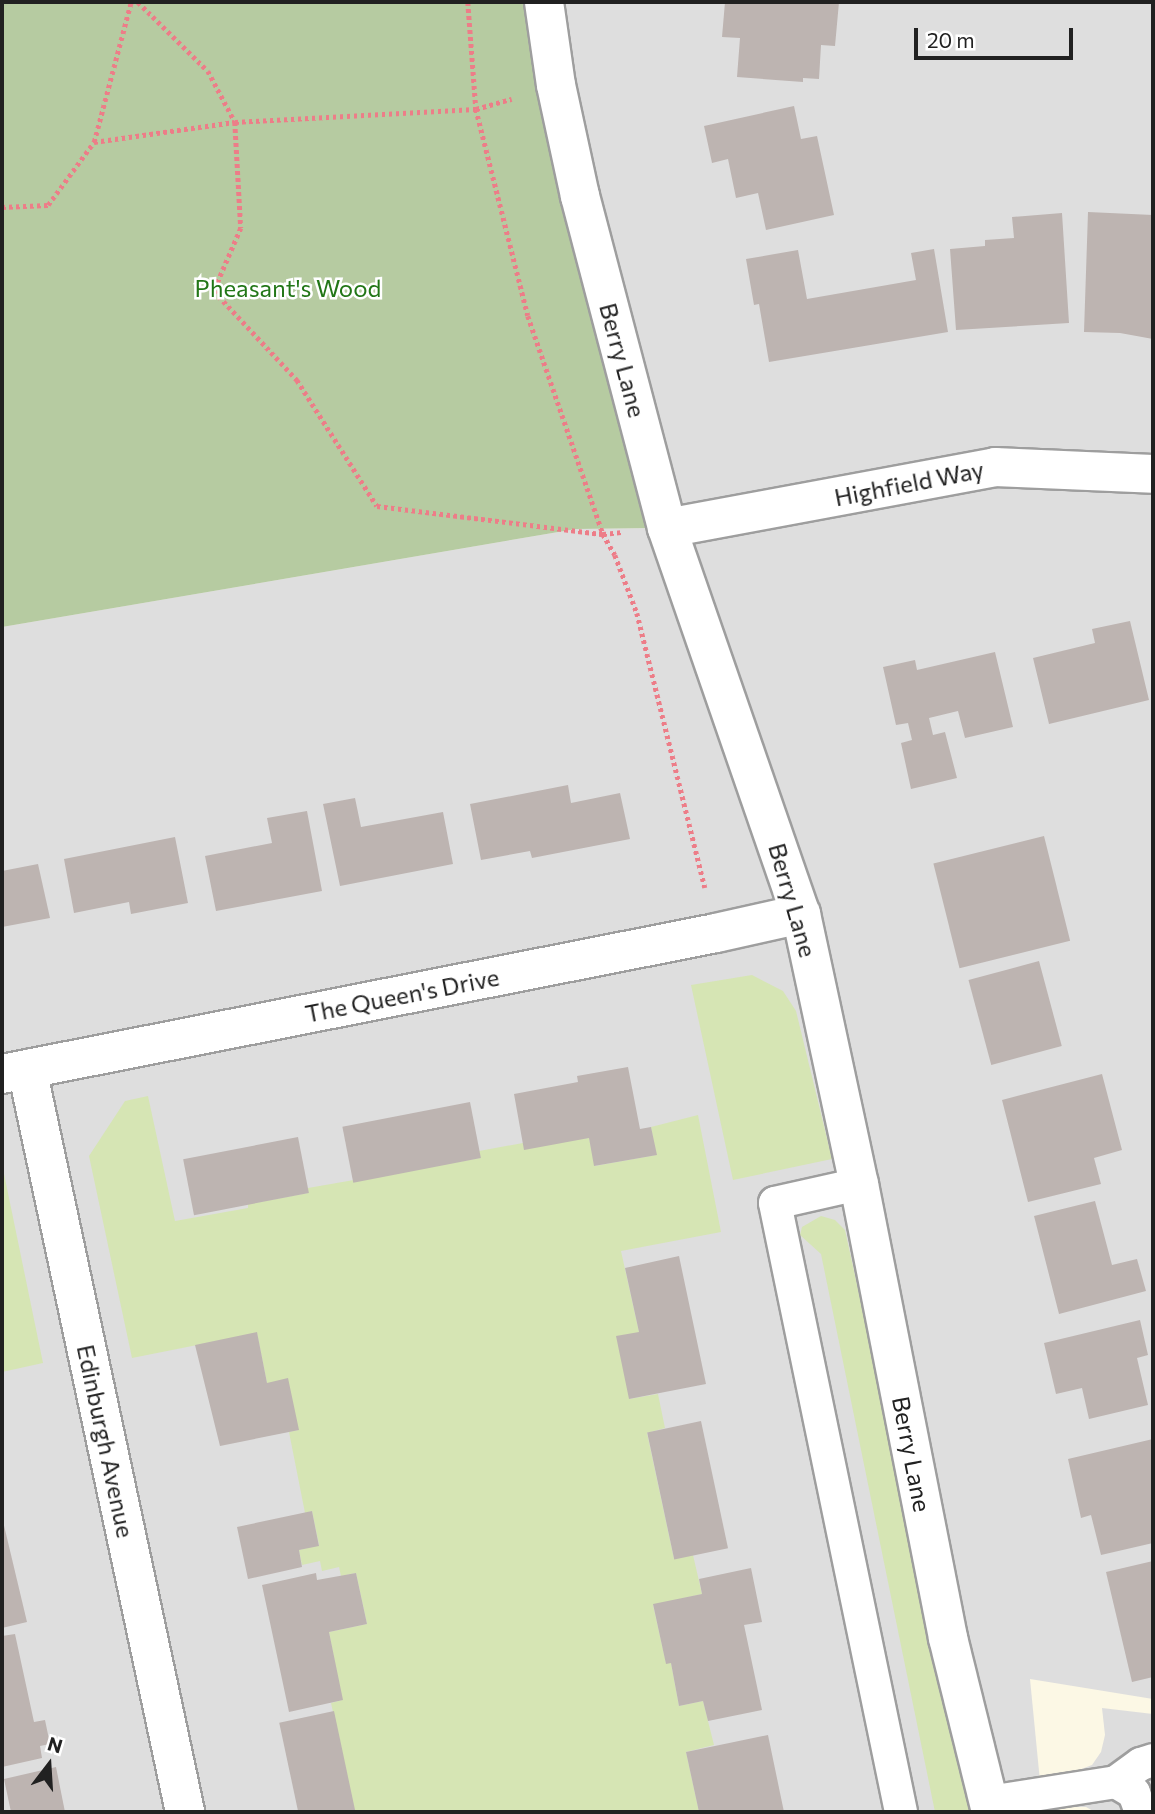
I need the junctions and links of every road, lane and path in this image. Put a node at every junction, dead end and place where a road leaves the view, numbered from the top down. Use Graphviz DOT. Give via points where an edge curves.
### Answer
graph roads {
  1 [pos="131,2"];
  2 [pos="138,2"];
  3 [pos="468,2"];
  4 [pos="544,2"];
  5 [pos="556,85"];
  6 [pos="477,109"];
  7 [pos="234,122"];
  8 [pos="94,142"];
  9 [pos="2,207"];
  10 [pos="1153,474"];
  11 [pos="667,528"];
  12 [pos="603,534"];
  13 [pos="801,914"];
  14 [pos="716,933"];
  15 [pos="14,1071"];
  16 [pos="859,1184"];
  17 [pos="1153,1760"];
  18 [pos="1116,1782"];
  19 [pos="990,1807"];
  20 [pos="185,1812"];
  21 [pos="901,1812"];
  22 [pos="1141,1812"];
  1 -- 8 [label="path"];
  2 -- 7 [label="path" via="208,71"];
  3 -- 6 [label="path"];
  4 -- 5 [label="street, Berry Lane"];
  5 -- 6 [label="path"];
  5 -- 11 [label="street, Berry Lane" via="580,196"];
  6 -- 7 [label="path"];
  6 -- 12 [label="path" via="528,316"];
  7 -- 8 [label="path"];
  7 -- 12 [label="path" via="241,228 214,291 297,380 377,506"];
  8 -- 9 [label="path" via="48,205"];
  10 -- 11 [label="street, Highfield Way" via="995,467"];
  11 -- 12 [label="path"];
  11 -- 13 [label="street, Berry Lane"];
  12 -- 14 [label="path" via="637,613"];
  13 -- 14 [label="street, The Queen's Drive"];
  13 -- 16 [label="street, Berry Lane"];
  14 -- 15 [label="street, The Queen's Drive"];
  15 -- 20 [label="street, Edinburgh Avenue"];
  16 -- 19 [label="street, Berry Lane" via="948,1638"];
  16 -- 21 [label="lane" via="775,1203"];
  17 -- 18 [label="lane"];
  18 -- 19 [label="lane"];
  18 -- 22 [label="lane" via="1134,1793"];
}
